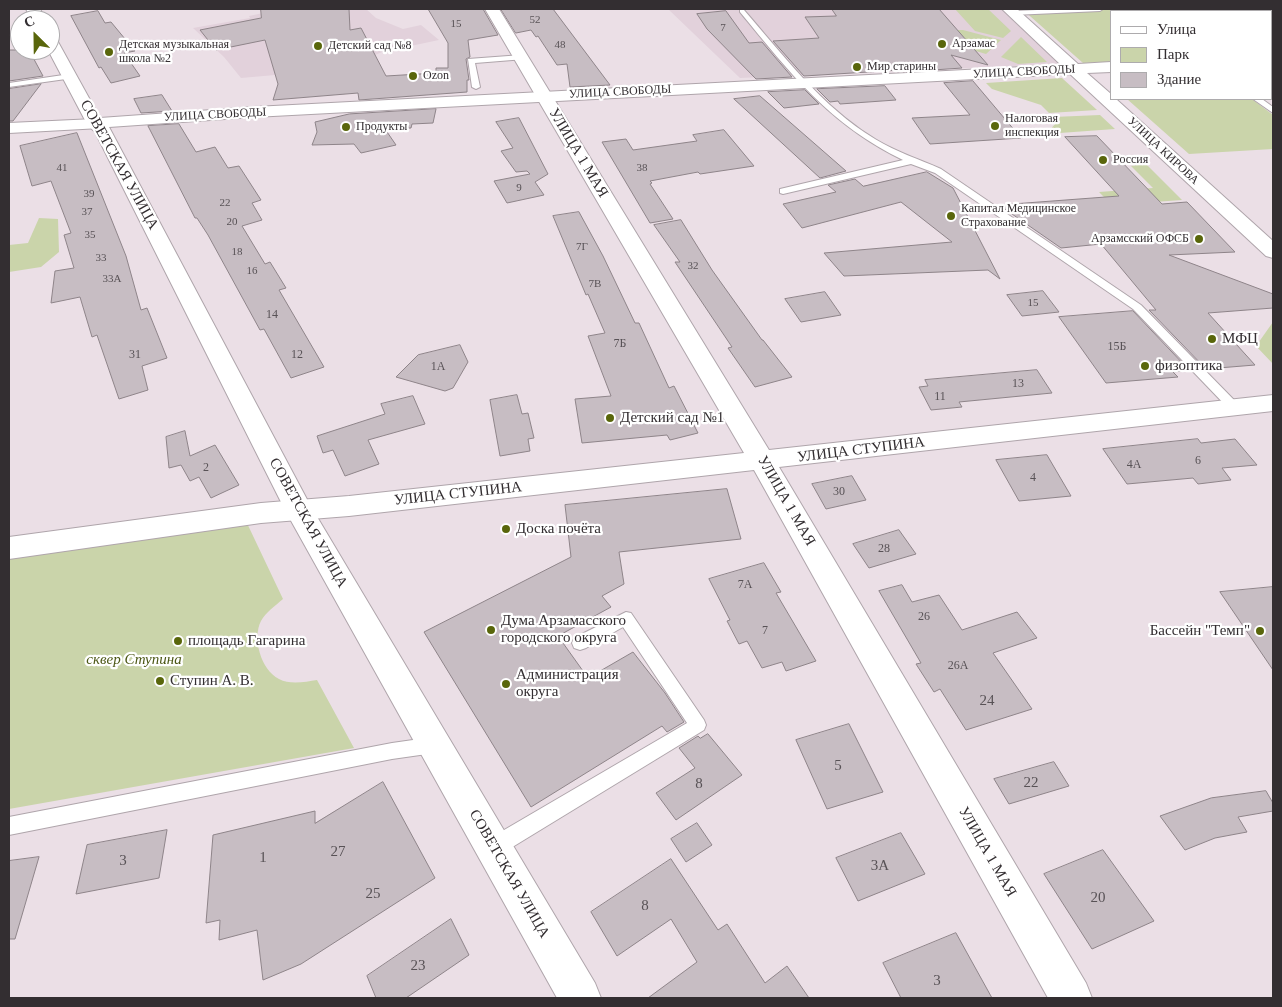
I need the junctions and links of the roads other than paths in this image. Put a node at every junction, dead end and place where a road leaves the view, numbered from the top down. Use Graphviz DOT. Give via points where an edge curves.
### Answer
graph roads {
  1 [pos="492,9"];
  2 [pos="1072,9"];
  3 [pos="1100,9"];
  4 [pos="1224,9"];
  5 [pos="1204,10"];
  6 [pos="742,11"];
  7 [pos="1011,11"];
  8 [pos="522,57"];
  9 [pos="60,58"];
  10 [pos="1110,67"];
  11 [pos="1073,69"];
  12 [pos="70,76"];
  13 [pos="803,82"];
  14 [pos="9,85"];
  15 [pos="476,87"];
  16 [pos="544,97"];
  17 [pos="1258,100"];
  18 [pos="1273,111"];
  19 [pos="95,124"];
  20 [pos="9,128"];
  21 [pos="911,161"];
  22 [pos="783,191"];
  23 [pos="1273,252"];
  24 [pos="1273,402"];
  25 [pos="1233,406"];
  26 [pos="762,461"];
  27 [pos="298,510"];
  28 [pos="9,548"];
  29 [pos="580,643"];
  30 [pos="435,745"];
  31 [pos="9,826"];
  32 [pos="493,847"];
  33 [pos="580,998"];
  34 [pos="1071,998"];
  1 -- 8 [label="street, УЛИЦА 1 МАЯ"];
  2 -- 3 [label="lane"];
  2 -- 7 [label="lane"];
  4 -- 5 [label="lane"];
  6 -- 13 [label="lane"];
  7 -- 11 [label="street, УЛИЦА КИРОВА"];
  8 -- 15 [label="lane" via="471,61"];
  8 -- 16 [label="street, УЛИЦА 1 МАЯ"];
  9 -- 12 [label="street, СОВЕТСКАЯ УЛИЦА"];
  10 -- 11 [label="street, УЛИЦА СВОБОДЫ"];
  11 -- 13 [label="street, УЛИЦА СВОБОДЫ"];
  11 -- 23 [label="street, УЛИЦА КИРОВА"];
  12 -- 14 [label="lane"];
  12 -- 19 [label="street, СОВЕТСКАЯ УЛИЦА"];
  13 -- 16 [label="street, УЛИЦА СВОБОДЫ"];
  13 -- 21 [label="lane" via="858,132"];
  16 -- 19 [label="street, УЛИЦА СВОБОДЫ"];
  16 -- 26 [label="street, УЛИЦА 1 МАЯ"];
  17 -- 18 [label="lane"];
  19 -- 20 [label="street, УЛИЦА СВОБОДЫ"];
  19 -- 27 [label="street, СОВЕТСКАЯ УЛИЦА" via="102,129"];
  21 -- 22 [label="lane"];
  21 -- 25 [label="lane" via="938,171 1137,306"];
  24 -- 25 [label="street, УЛИЦА СТУПИНА"];
  25 -- 26 [label="street, УЛИЦА СТУПИНА"];
  26 -- 27 [label="street, УЛИЦА СТУПИНА"];
  26 -- 34 [label="street, УЛИЦА 1 МАЯ"];
  27 -- 28 [label="street"];
  27 -- 30 [label="street, СОВЕТСКАЯ УЛИЦА"];
  29 -- 32 [label="lane" via="626,618 698,725"];
  30 -- 31 [label="lane"];
  30 -- 32 [label="street, СОВЕТСКАЯ УЛИЦА"];
  32 -- 33 [label="street, СОВЕТСКАЯ УЛИЦА"];
}
